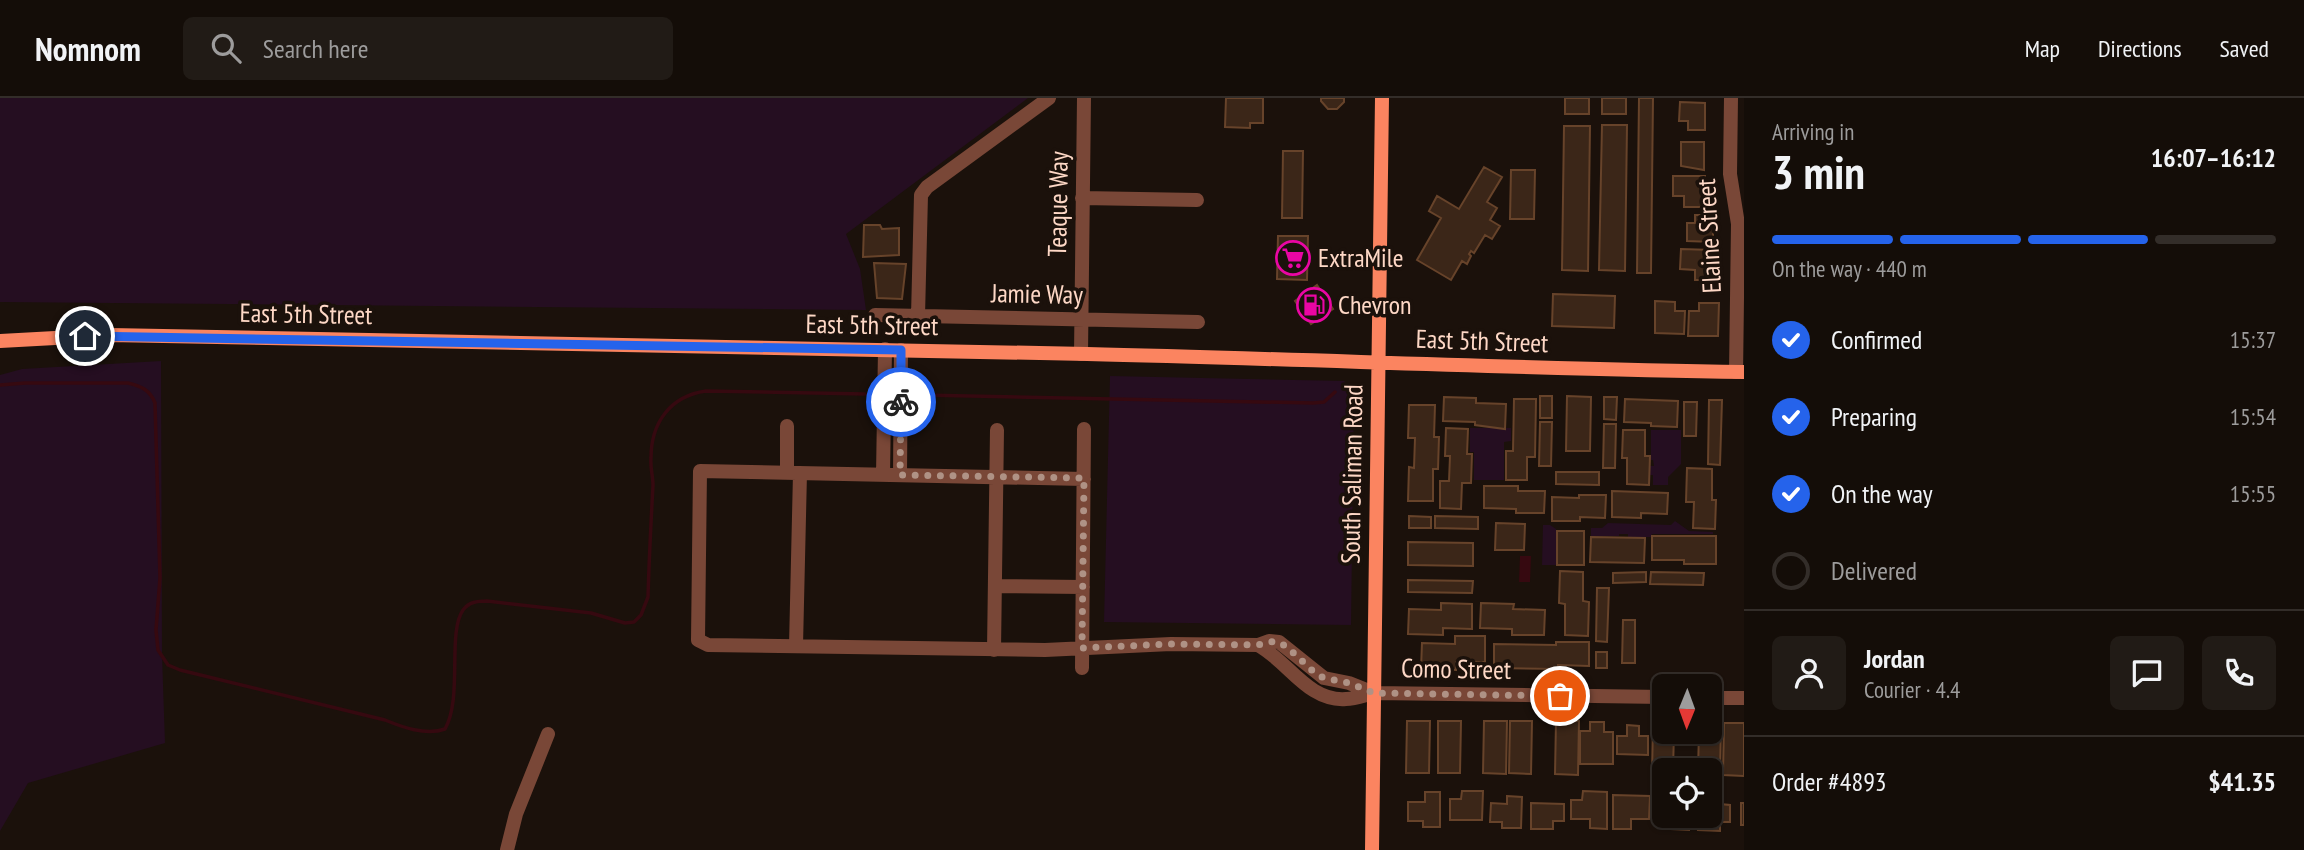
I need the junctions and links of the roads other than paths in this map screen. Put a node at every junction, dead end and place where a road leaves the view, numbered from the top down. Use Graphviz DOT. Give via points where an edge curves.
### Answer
graph roads {
  1 [pos="1049,98"];
  2 [pos="1084,98"];
  3 [pos="1382,98"];
  4 [pos="1731,98"];
  5 [pos="1082,198"];
  6 [pos="1197,200"];
  7 [pos="1739,204"];
  8 [pos="875,315"];
  9 [pos="918,316"];
  10 [pos="1081,319"];
  11 [pos="1198,322"];
  12 [pos="0,341"];
  13 [pos="885,349"];
  14 [pos="901,350"];
  15 [pos="1080,354"];
  16 [pos="1378,361"];
  17 [pos="1740,372"];
  18 [pos="787,426"];
  19 [pos="1084,429"];
  20 [pos="996,430"];
  21 [pos="793,473"];
  22 [pos="883,475"];
  23 [pos="900,475"];
  24 [pos="996,477"];
  25 [pos="1084,478"];
  26 [pos="995,586"];
  27 [pos="1083,587"];
  28 [pos="796,646"];
  29 [pos="1082,648"];
  30 [pos="994,650"];
  31 [pos="1082,668"];
  32 [pos="1374,693"];
  33 [pos="1652,697"];
  34 [pos="1722,698"];
  35 [pos="1744,698"];
  36 [pos="548,734"];
  37 [pos="507,850"];
  38 [pos="1372,850"];
  1 -- 9 [label="street" via="921,195"];
  2 -- 5 [label="street, Teaque Way"];
  3 -- 16 [label="main road, South Saliman Road"];
  4 -- 7 [label="street, Elaine Street" via="1730,174"];
  5 -- 6 [label="street"];
  5 -- 10 [label="street, Teaque Way"];
  7 -- 17 [label="street, Elaine Street"];
  8 -- 9 [label="street, Jamie Way"];
  9 -- 10 [label="street, Jamie Way"];
  10 -- 11 [label="street, Jamie Way"];
  10 -- 15 [label="street, Teaque Way"];
  12 -- 13 [label="main road, East 5th Street" via="110,335"];
  13 -- 14 [label="main road, East 5th Street"];
  13 -- 22 [label="street"];
  14 -- 15 [label="main road, East 5th Street"];
  14 -- 23 [label="street"];
  15 -- 16 [label="main road, East 5th Street"];
  16 -- 17 [label="main road, East 5th Street"];
  16 -- 32 [label="main road, South Saliman Road"];
  18 -- 21 [label="street"];
  19 -- 25 [label="street"];
  20 -- 24 [label="street"];
  21 -- 22 [label="street"];
  21 -- 28 [label="street"];
  21 -- 28 [label="street, Como Street" via="700,471 698,638 704,644"];
  22 -- 23 [label="street"];
  23 -- 24 [label="street"];
  24 -- 25 [label="street"];
  24 -- 26 [label="street"];
  25 -- 27 [label="street"];
  26 -- 27 [label="street"];
  26 -- 30 [label="street"];
  27 -- 29 [label="street"];
  28 -- 30 [label="street, Como Street"];
  29 -- 30 [label="street, Como Street"];
  29 -- 31 [label="street"];
  29 -- 32 [label="street, Como Street" via="1279,642 1324,678"];
  32 -- 33 [label="street, Como Street"];
  32 -- 38 [label="main road, South Saliman Road"];
  34 -- 35 [label="street"];
  36 -- 37 [label="street" via="516,814"];
}
